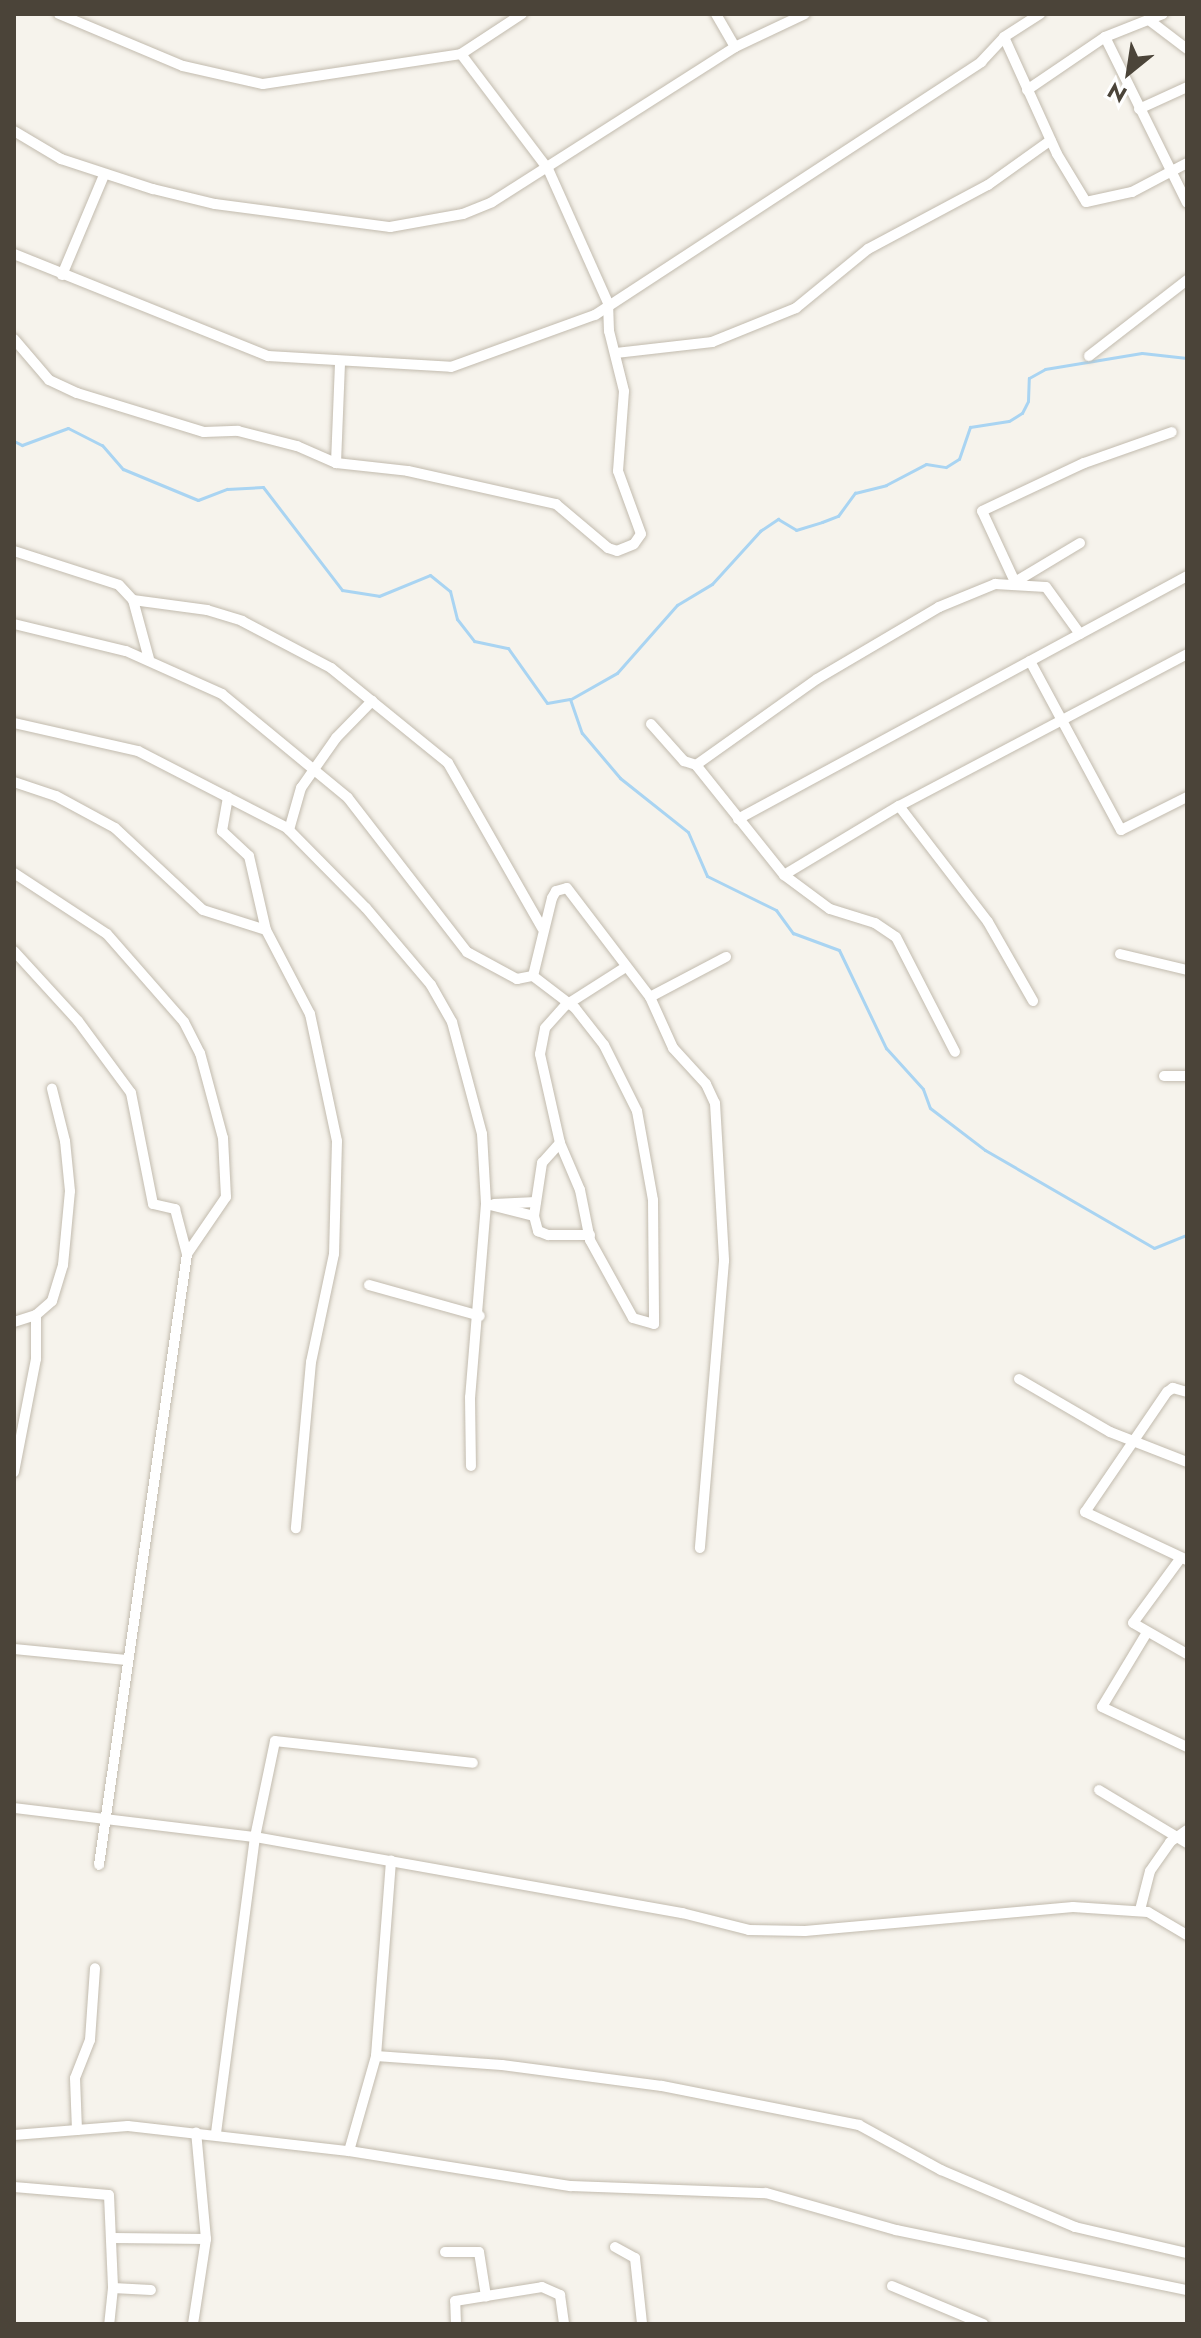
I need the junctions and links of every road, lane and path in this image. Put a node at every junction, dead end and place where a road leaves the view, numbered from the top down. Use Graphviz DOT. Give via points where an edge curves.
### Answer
graph roads {
  1 [pos="59,14"];
  2 [pos="522,14"];
  3 [pos="716,14"];
  4 [pos="805,14"];
  5 [pos="1040,14"];
  6 [pos="1163,14"];
  7 [pos="1149,20"];
  8 [pos="1004,37"];
  9 [pos="1105,37"];
  10 [pos="735,47"];
  11 [pos="1187,49"];
  12 [pos="461,54"];
  13 [pos="1187,87"];
  14 [pos="1027,90"];
  15 [pos="1139,109"];
  16 [pos="14,131"];
  17 [pos="1051,140"];
  18 [pos="1187,163"];
  19 [pos="1170,168"];
  20 [pos="548,169"];
  21 [pos="104,175"];
  22 [pos="1187,203"];
  23 [pos="14,254"];
  24 [pos="62,275"];
  25 [pos="1187,280"];
  26 [pos="608,303"];
  27 [pos="14,339"];
  28 [pos="616,353"];
  29 [pos="1089,356"];
  30 [pos="340,362"];
  31 [pos="1172,432"];
  32 [pos="336,463"];
  33 [pos="1080,543"];
  34 [pos="14,551"];
  35 [pos="1187,576"];
  36 [pos="1015,582"];
  37 [pos="133,600"];
  38 [pos="14,624"];
  39 [pos="1080,634"];
  40 [pos="1187,654"];
  41 [pos="149,659"];
  42 [pos="1030,661"];
  43 [pos="372,701"];
  44 [pos="1059,722"];
  45 [pos="14,723"];
  46 [pos="651,724"];
  47 [pos="696,765"];
  48 [pos="314,769"];
  49 [pos="14,782"];
  50 [pos="228,797"];
  51 [pos="1187,797"];
  52 [pos="899,806"];
  53 [pos="738,819"];
  54 [pos="289,830"];
  55 [pos="14,873"];
  56 [pos="784,875"];
  57 [pos="542,928"];
  58 [pos="266,930"];
  59 [pos="14,951"];
  60 [pos="1120,954"];
  61 [pos="726,957"];
  62 [pos="624,968"];
  63 [pos="1187,970"];
  64 [pos="533,976"];
  65 [pos="650,997"];
  66 [pos="1033,1001"];
  67 [pos="566,1005"];
  68 [pos="955,1052"];
  69 [pos="1164,1076"];
  70 [pos="1187,1076"];
  71 [pos="52,1089"];
  72 [pos="560,1143"];
  73 [pos="536,1202"];
  74 [pos="486,1204"];
  75 [pos="534,1216"];
  76 [pos="590,1235"];
  77 [pos="187,1254"];
  78 [pos="369,1285"];
  79 [pos="36,1315"];
  80 [pos="480,1316"];
  81 [pos="14,1322"];
  82 [pos="1019,1379"];
  83 [pos="1187,1392"];
  84 [pos="1131,1441"];
  85 [pos="1187,1462"];
  86 [pos="471,1466"];
  87 [pos="14,1472"];
  88 [pos="296,1528"];
  89 [pos="700,1548"];
  90 [pos="1183,1560"];
  91 [pos="1146,1634"];
  92 [pos="14,1649"];
  93 [pos="1187,1654"];
  94 [pos="126,1660"];
  95 [pos="1187,1747"];
  96 [pos="473,1763"];
  97 [pos="1099,1790"];
  98 [pos="14,1808"];
  99 [pos="104,1817"];
  100 [pos="255,1837"];
  101 [pos="1184,1837"];
  102 [pos="391,1861"];
  103 [pos="99,1865"];
  104 [pos="1140,1910"];
  105 [pos="1187,1935"];
  106 [pos="95,1968"];
  107 [pos="376,2056"];
  108 [pos="77,2130"];
  109 [pos="196,2132"];
  110 [pos="216,2133"];
  111 [pos="14,2135"];
  112 [pos="349,2151"];
  113 [pos="14,2187"];
  114 [pos="113,2238"];
  115 [pos="206,2239"];
  116 [pos="615,2247"];
  117 [pos="445,2252"];
  118 [pos="1187,2253"];
  119 [pos="892,2286"];
  120 [pos="113,2288"];
  121 [pos="151,2290"];
  122 [pos="1187,2290"];
  123 [pos="486,2296"];
  124 [pos="109,2324"];
  125 [pos="193,2324"];
  126 [pos="456,2324"];
  127 [pos="564,2324"];
  128 [pos="642,2324"];
  129 [pos="983,2324"];
  1 -- 12 [label="street" via="183,66 263,84"];
  2 -- 12 [label="street"];
  3 -- 10 [label="street"];
  4 -- 10 [label="street"];
  5 -- 8 [label="street"];
  6 -- 7 [label="street"];
  7 -- 9 [label="street"];
  7 -- 11 [label="street"];
  8 -- 14 [label="street"];
  8 -- 26 [label="street" via="981,62"];
  9 -- 14 [label="street"];
  9 -- 15 [label="street"];
  10 -- 20 [label="street"];
  12 -- 20 [label="street"];
  13 -- 15 [label="street"];
  14 -- 17 [label="street"];
  15 -- 19 [label="street"];
  16 -- 21 [label="street" via="61,159"];
  17 -- 19 [label="street" via="1086,202 1132,192"];
  17 -- 28 [label="street" via="988,185 868,249 796,308 712,342"];
  18 -- 19 [label="street"];
  19 -- 22 [label="street"];
  20 -- 21 [label="street" via="463,214 390,227 215,204"];
  20 -- 26 [label="street"];
  21 -- 24 [label="street"];
  23 -- 24 [label="street"];
  24 -- 30 [label="street" via="268,356"];
  25 -- 29 [label="street"];
  26 -- 28 [label="street"];
  26 -- 30 [label="street" via="581,323 451,367"];
  27 -- 32 [label="street" via="49,380 77,393 204,432 238,431 297,446"];
  28 -- 32 [label="street" via="624,391 618,471 641,536 617,551 561,505 408,471"];
  30 -- 32 [label="street"];
  31 -- 36 [label="street" via="1084,463 983,509"];
  33 -- 36 [label="street"];
  34 -- 37 [label="street" via="105,578"];
  35 -- 39 [label="street"];
  36 -- 39 [label="street" via="1052,592"];
  36 -- 47 [label="street" via="995,584 939,607 817,679"];
  37 -- 41 [label="street"];
  37 -- 43 [label="street" via="207,610 242,621 331,668"];
  38 -- 41 [label="street"];
  39 -- 42 [label="street"];
  40 -- 44 [label="street"];
  41 -- 48 [label="street" via="222,694"];
  42 -- 44 [label="street"];
  42 -- 53 [label="street"];
  43 -- 48 [label="street"];
  43 -- 57 [label="street" via="448,763"];
  44 -- 51 [label="street" via="1121,830"];
  44 -- 52 [label="street"];
  45 -- 50 [label="street" via="138,751"];
  46 -- 47 [label="street" via="684,761"];
  47 -- 53 [label="street"];
  48 -- 54 [label="street" via="296,797"];
  48 -- 64 [label="street" via="348,798 467,952 517,979"];
  49 -- 58 [label="street" via="56,796 115,828 203,910"];
  50 -- 54 [label="street"];
  50 -- 58 [label="street" via="222,831 249,856"];
  52 -- 56 [label="street"];
  52 -- 66 [label="street" via="988,922"];
  53 -- 56 [label="street"];
  54 -- 74 [label="street" via="377,920 431,985 452,1022 482,1134"];
  55 -- 77 [label="street" via="107,934 184,1022 200,1053 223,1138 226,1197"];
  56 -- 68 [label="street" via="830,909 875,923 896,937"];
  57 -- 62 [label="street" via="556,891 567,888"];
  57 -- 64 [label="street"];
  58 -- 88 [label="street" via="316,1030 337,1141 334,1254 311,1362"];
  59 -- 77 [label="street" via="78,1021 131,1093 153,1204 175,1209"];
  60 -- 63 [label="street"];
  61 -- 65 [label="street"];
  62 -- 65 [label="street"];
  62 -- 67 [label="street"];
  64 -- 67 [label="street"];
  65 -- 89 [label="street" via="673,1048 706,1084 715,1103 718,1133 724,1261"];
  67 -- 72 [label="street" via="545,1028 540,1054"];
  67 -- 76 [label="street" via="595,1030 637,1111 653,1200 654,1324 633,1318"];
  69 -- 70 [label="street"];
  71 -- 79 [label="street" via="68,1163 67,1238 60,1283 52,1301"];
  72 -- 73 [label="street" via="542,1163"];
  72 -- 76 [label="street" via="580,1190"];
  73 -- 74 [label="street"];
  73 -- 75 [label="street"];
  74 -- 75 [label="street"];
  74 -- 80 [label="street"];
  75 -- 76 [label="street" via="538,1231 548,1235"];
  77 -- 94 [label="street" via="160,1465"];
  78 -- 80 [label="street"];
  79 -- 81 [label="street"];
  79 -- 87 [label="street" via="36,1359"];
  80 -- 86 [label="street" via="470,1397"];
  82 -- 84 [label="street"];
  83 -- 84 [label="street" via="1169,1390"];
  84 -- 85 [label="street"];
  84 -- 90 [label="street" via="1086,1516"];
  90 -- 91 [label="street" via="1135,1618 1134,1626"];
  91 -- 93 [label="street"];
  91 -- 95 [label="street" via="1102,1707"];
  92 -- 94 [label="street"];
  94 -- 99 [label="street"];
  96 -- 100 [label="street" via="275,1741"];
  97 -- 101 [label="street"];
  98 -- 99 [label="street"];
  99 -- 100 [label="street"];
  99 -- 103 [label="street"];
  100 -- 102 [label="street"];
  100 -- 110 [label="street"];
  101 -- 104 [label="street" via="1170,1842 1150,1871"];
  102 -- 104 [label="street" via="749,1930 805,1931 1073,1907"];
  102 -- 107 [label="street"];
  104 -- 105 [label="street"];
  106 -- 108 [label="street" via="90,2040 75,2078"];
  107 -- 112 [label="street"];
  107 -- 118 [label="street" via="502,2065 662,2086 859,2125 941,2170 1075,2227"];
  108 -- 109 [label="street" via="128,2126"];
  108 -- 111 [label="street"];
  109 -- 110 [label="street"];
  109 -- 115 [label="street"];
  110 -- 112 [label="street"];
  112 -- 122 [label="street" via="571,2186 766,2193 896,2230"];
  113 -- 114 [label="street" via="109,2195"];
  114 -- 115 [label="street"];
  114 -- 120 [label="street"];
  115 -- 125 [label="street"];
  116 -- 128 [label="street" via="635,2258"];
  117 -- 123 [label="street" via="479,2252"];
  119 -- 129 [label="street"];
  120 -- 121 [label="street"];
  120 -- 124 [label="street"];
  123 -- 126 [label="street" via="455,2301"];
  123 -- 127 [label="street" via="552,2290 564,2305"];
}
